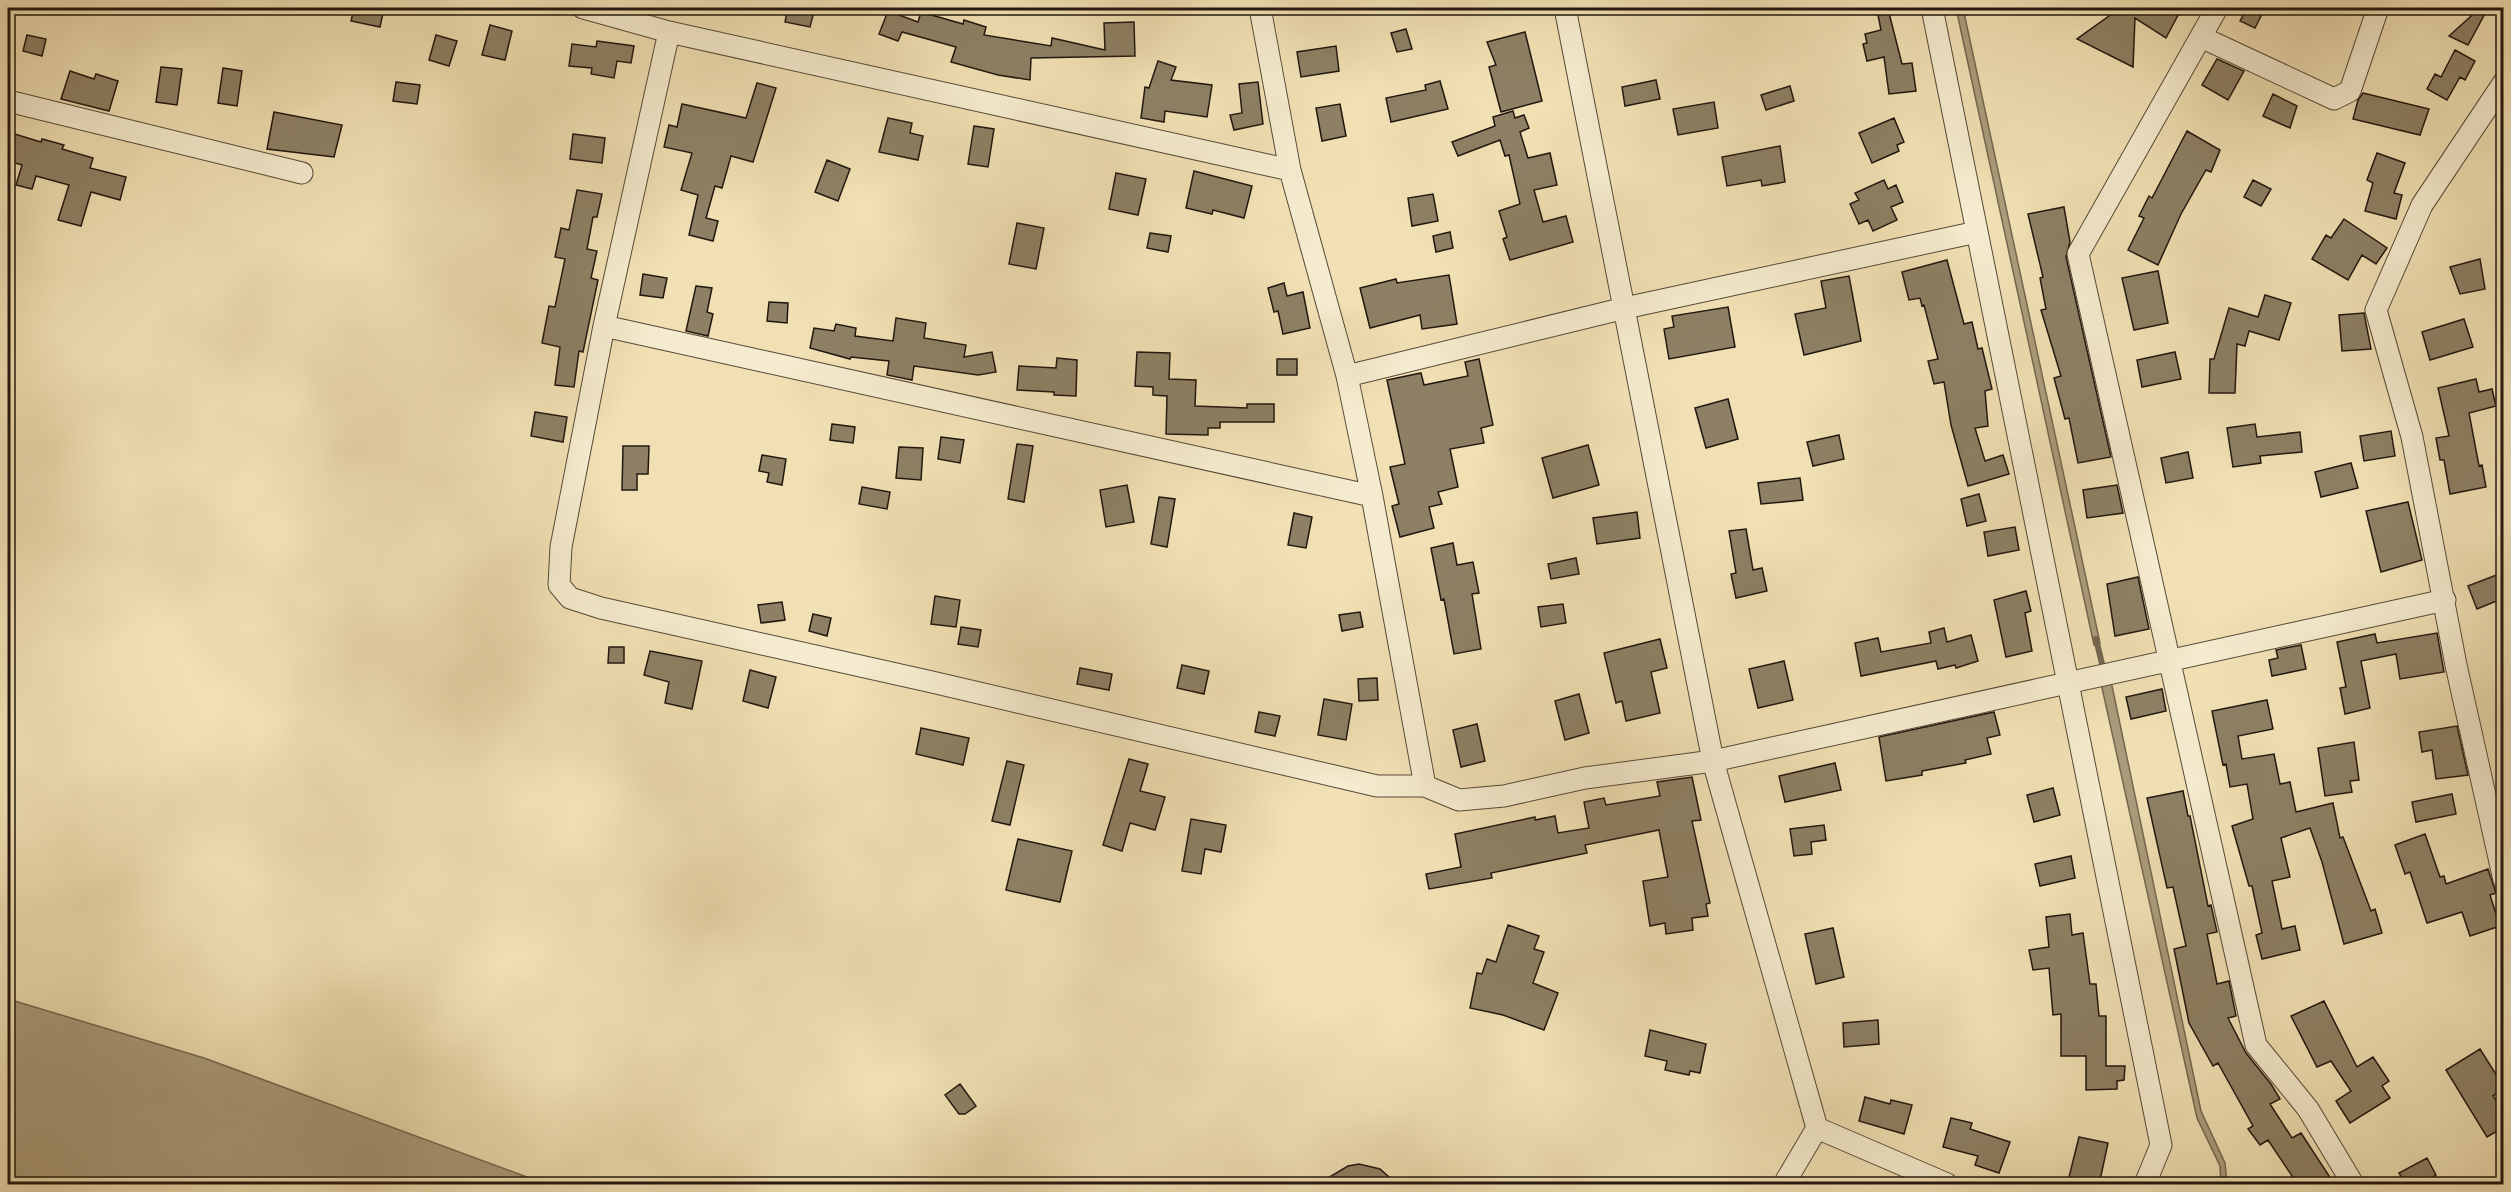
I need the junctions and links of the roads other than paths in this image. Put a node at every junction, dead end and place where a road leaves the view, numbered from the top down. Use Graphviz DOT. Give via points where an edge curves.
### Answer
graph roads {
  1 [pos="583,8"];
  2 [pos="1260,8"];
  3 [pos="1565,8"];
  4 [pos="1932,8"];
  5 [pos="2217,8"];
  6 [pos="2378,8"];
  7 [pos="669,32"];
  8 [pos="2201,37"];
  9 [pos="2504,82"];
  10 [pos="8,101"];
  11 [pos="1290,170"];
  12 [pos="302,172"];
  13 [pos="1977,232"];
  14 [pos="1625,308"];
  15 [pos="604,326"];
  16 [pos="1347,376"];
  17 [pos="1372,496"];
  18 [pos="2445,600"];
  19 [pos="2171,662"];
  20 [pos="2069,684"];
  21 [pos="1713,761"];
  22 [pos="1425,786"];
  23 [pos="2504,880"];
  24 [pos="1817,1128"];
  25 [pos="1784,1185"];
  26 [pos="1947,1185"];
  27 [pos="2145,1185"];
  28 [pos="2354,1185"];
  1 -- 7 [label="street"];
  2 -- 11 [label="street"];
  3 -- 14 [label="street"];
  4 -- 13 [label="street"];
  5 -- 8 [label="street"];
  6 -- 8 [label="street" via="2350,91 2334,99"];
  7 -- 11 [label="street"];
  7 -- 15 [label="street"];
  8 -- 19 [label="street" via="2078,254"];
  9 -- 18 [label="street" via="2422,205 2376,310 2412,437"];
  10 -- 12 [label="street"];
  11 -- 16 [label="street"];
  13 -- 14 [label="street"];
  13 -- 20 [label="street"];
  14 -- 16 [label="street"];
  14 -- 21 [label="street"];
  15 -- 17 [label="street"];
  15 -- 22 [label="street" via="561,548 559,585 570,598 1377,786"];
  16 -- 17 [label="street"];
  17 -- 22 [label="street"];
  18 -- 19 [label="street"];
  18 -- 23 [label="street"];
  19 -- 20 [label="street"];
  19 -- 28 [label="street" via="2256,1045 2308,1109"];
  20 -- 21 [label="street"];
  20 -- 27 [label="street" via="2161,1145"];
  21 -- 22 [label="street" via="1459,800"];
  21 -- 24 [label="street"];
  24 -- 25 [label="street"];
  24 -- 26 [label="street"];
}
